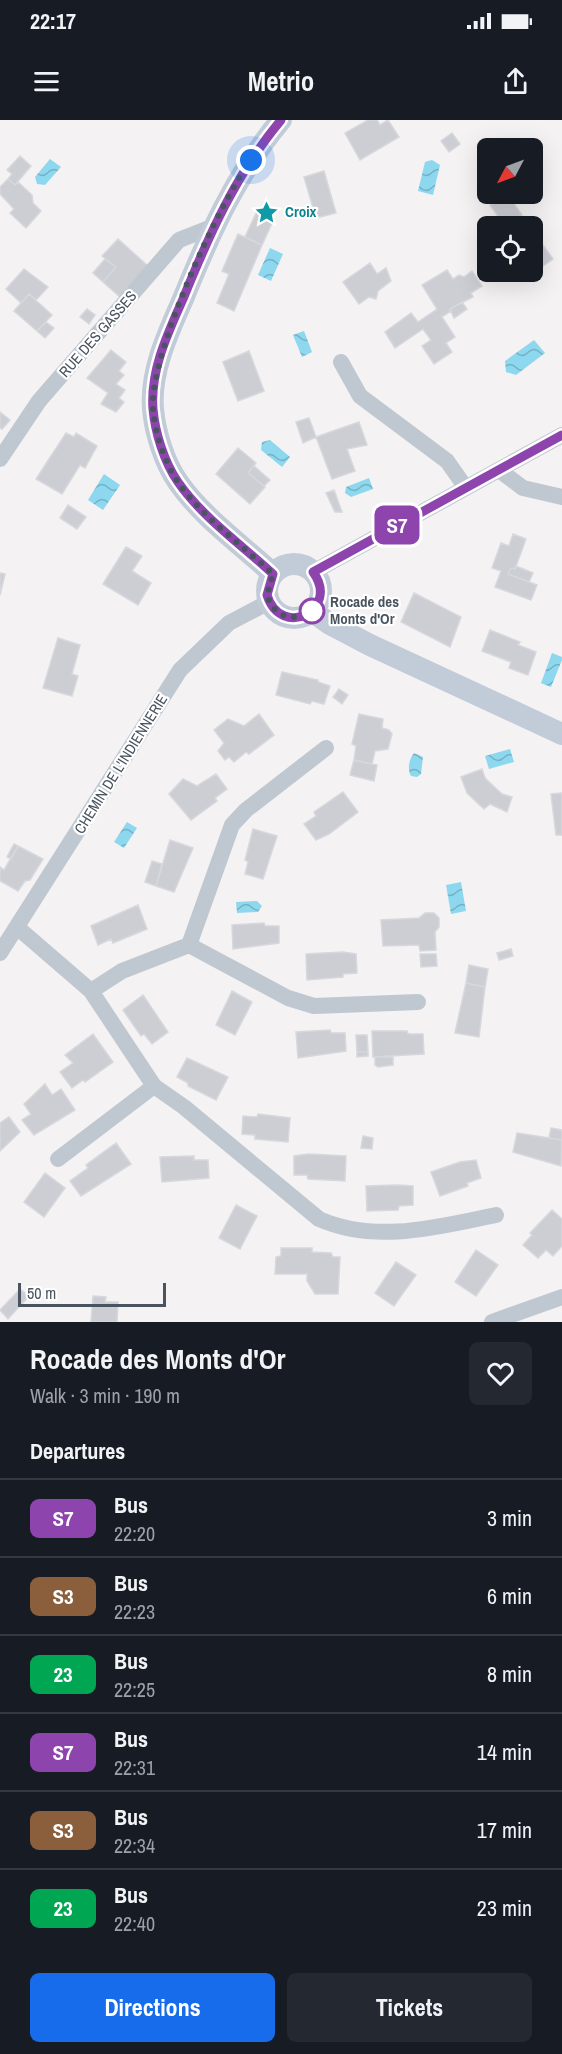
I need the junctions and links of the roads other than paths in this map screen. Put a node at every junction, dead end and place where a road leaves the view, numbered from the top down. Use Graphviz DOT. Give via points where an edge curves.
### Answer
graph roads {
  1 [pos="272,125"];
  2 [pos="212,227"];
  3 [pos="341,362"];
  4 [pos="562,435"];
  5 [pos="0,459"];
  6 [pos="499,470"];
  7 [pos="466,488"];
  8 [pos="562,497"];
  9 [pos="313,572"];
  10 [pos="273,574"];
  11 [pos="269,602"];
  12 [pos="312,611"];
  13 [pos="562,734"];
  14 [pos="326,748"];
  15 [pos="18,928"];
  16 [pos="189,945"];
  17 [pos="0,953"];
  18 [pos="91,991"];
  19 [pos="418,1002"];
  20 [pos="154,1086"];
  21 [pos="58,1160"];
  22 [pos="496,1215"];
  23 [pos="562,1297"];
  24 [pos="492,1322"];
  1 -- 2 [label="street"];
  2 -- 5 [label="street, RUE DES GASSES" via="179,240 39,401"];
  2 -- 10 [label="street" via="155,373 153,409 163,451 178,482"];
  3 -- 7 [label="street" via="360,396 447,461"];
  4 -- 6 [label="street"];
  6 -- 7 [label="street"];
  6 -- 8 [label="street" via="523,488"];
  7 -- 9 [label="street"];
  9 -- 10 [label="street" via="297,564 279,568"];
  9 -- 12 [label="street" via="320,596"];
  10 -- 11 [label="street" via="267,587"];
  11 -- 12 [label="street" via="288,618"];
  11 -- 15 [label="street, CHEMIN DE L'INDIENNERIE" via="229,623 180,670"];
  12 -- 13 [label="street" via="370,645"];
  14 -- 16 [label="street" via="232,825"];
  15 -- 17 [label="street, CHEMIN DE L'INDIENNERIE"];
  15 -- 18 [label="street"];
  16 -- 18 [label="street" via="122,971"];
  16 -- 19 [label="street" via="288,999 314,1006"];
  18 -- 20 [label="street"];
  20 -- 21 [label="street"];
  20 -- 22 [label="street" via="319,1220 342,1230 411,1232"];
  23 -- 24 [label="street"];
}
